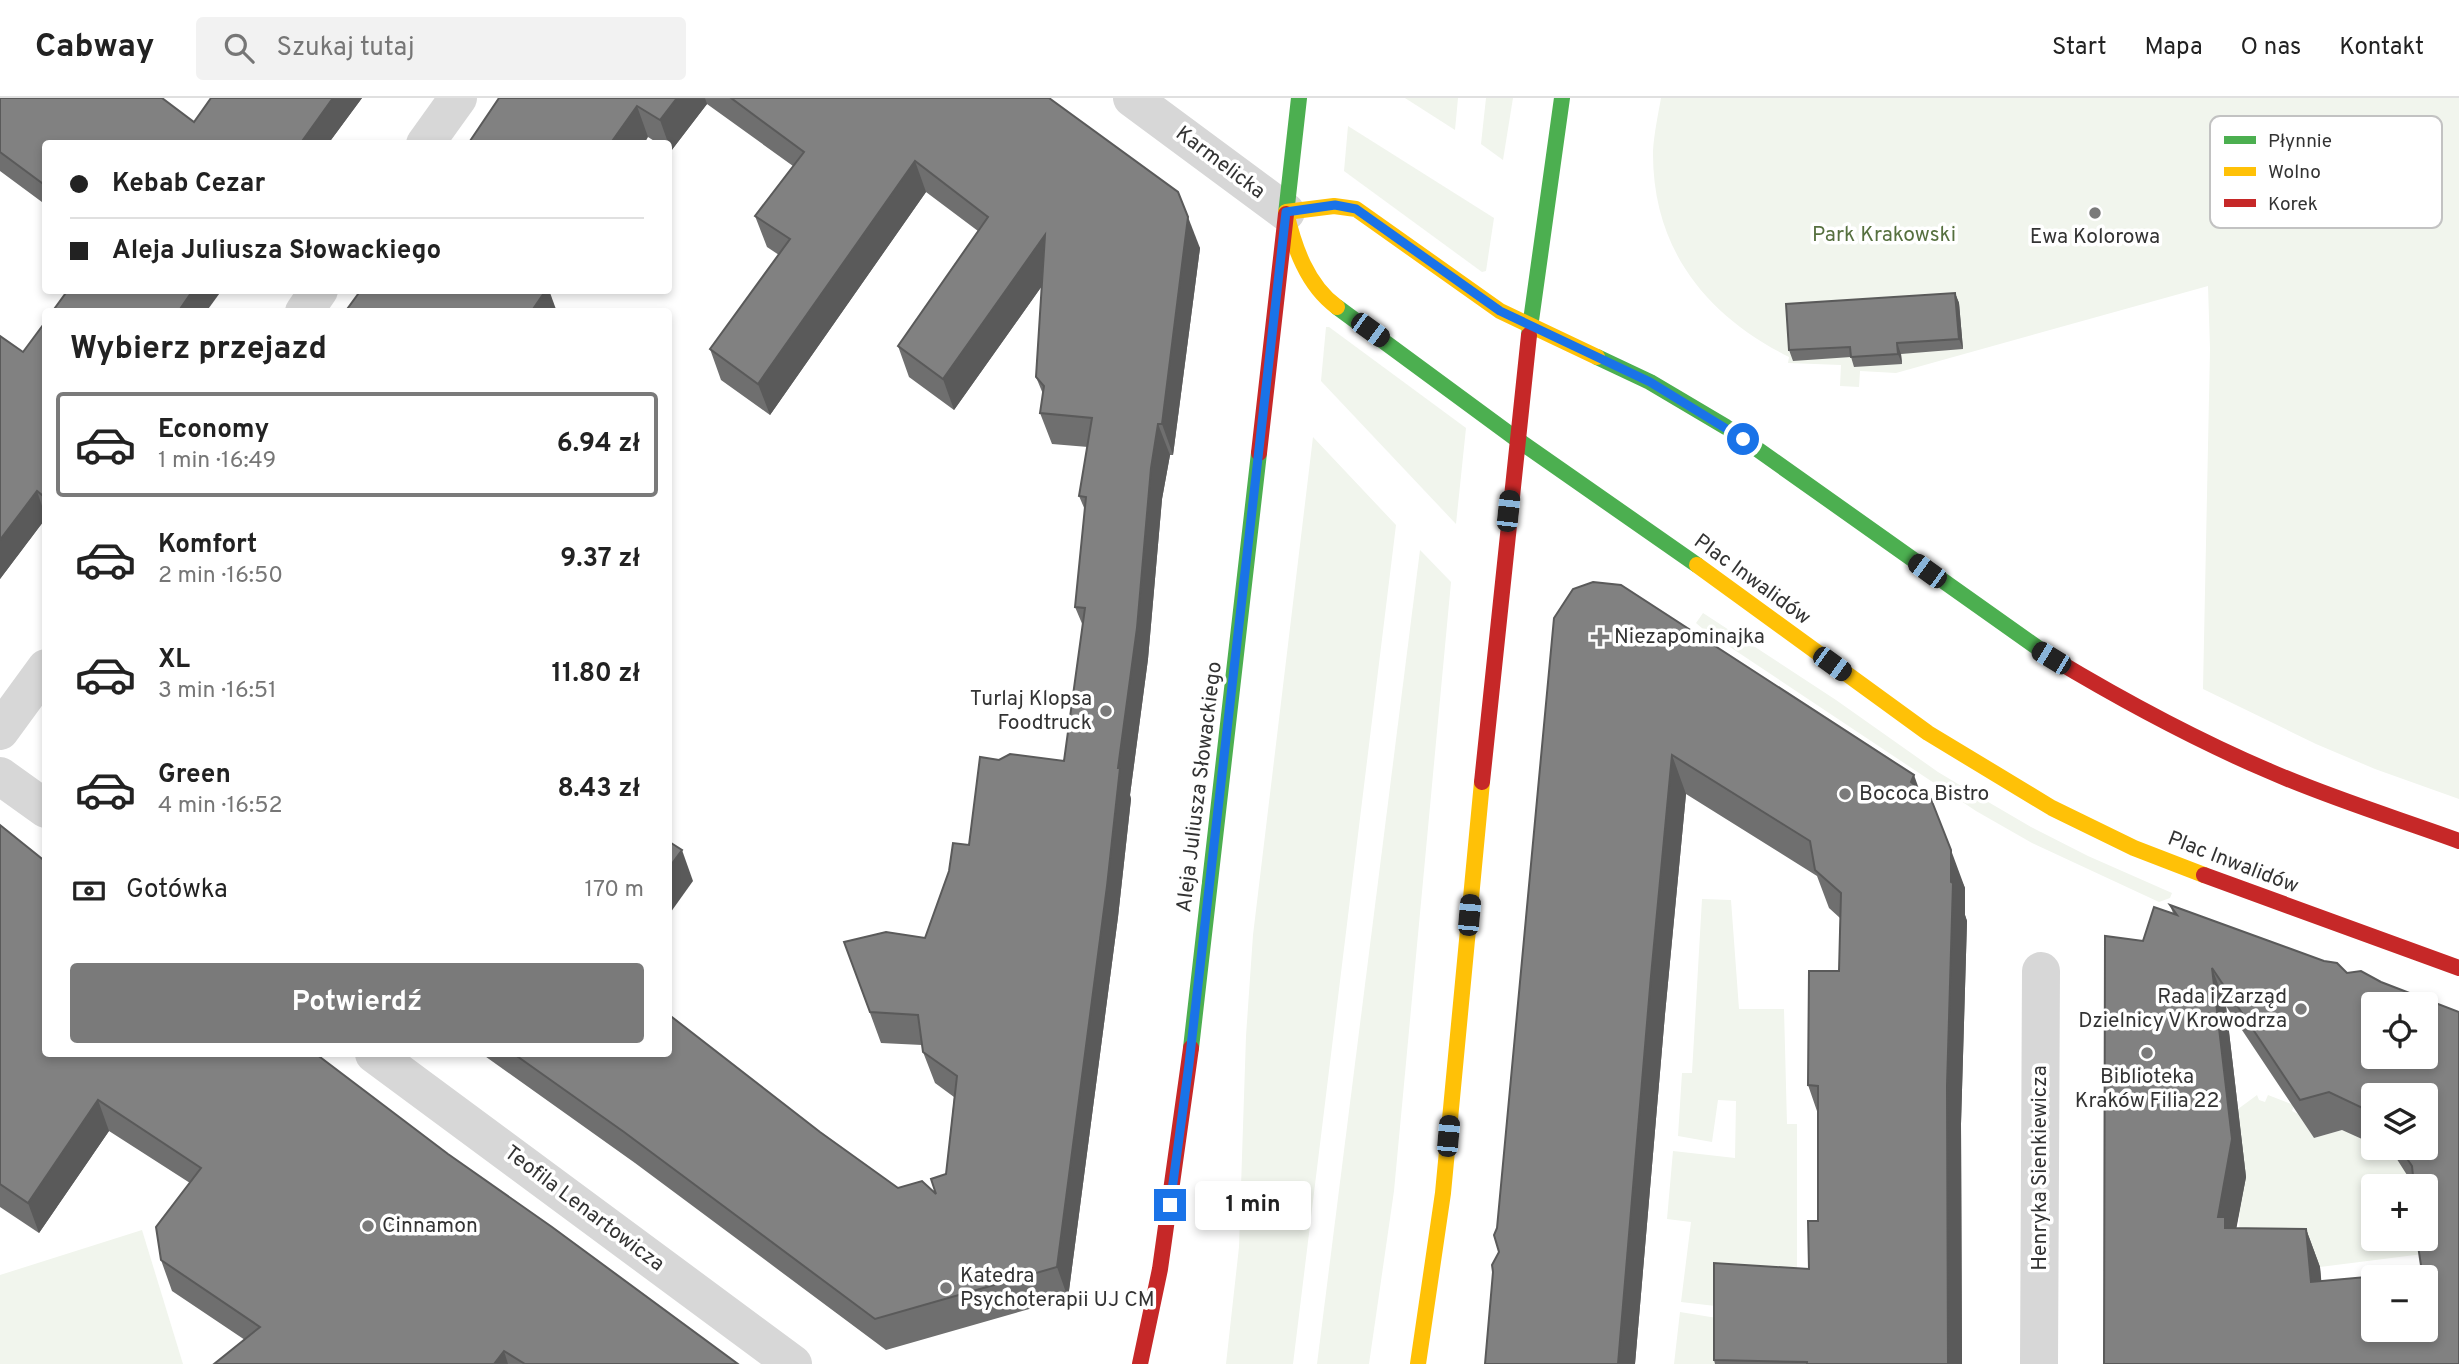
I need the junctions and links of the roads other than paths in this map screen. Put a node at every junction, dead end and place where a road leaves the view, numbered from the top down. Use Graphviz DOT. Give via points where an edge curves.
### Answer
graph roads {
  1 [pos="458,98"];
  2 [pos="1132,98"];
  3 [pos="1299,98"];
  4 [pos="1562,98"];
  5 [pos="428,140"];
  6 [pos="1286,212"];
  7 [pos="1528,326"];
  8 [pos="1515,438"];
  9 [pos="42,673"];
  10 [pos="0,731"];
  11 [pos="0,776"];
  12 [pos="42,806"];
  13 [pos="2459,841"];
  14 [pos="2459,968"];
  15 [pos="2041,971"];
  16 [pos="378,1057"];
  17 [pos="793,1364"];
  18 [pos="1140,1364"];
  19 [pos="1418,1364"];
  20 [pos="2039,1364"];
  1 -- 5 [label="street"];
  2 -- 6 [label="street, Karmelicka"];
  3 -- 6 [label="street, Aleja Juliusza Słowackiego"];
  4 -- 7 [label="street"];
  6 -- 7 [label="street, Karmelicka" via="1335,205 1356,209 1485,302"];
  6 -- 8 [label="street, Plac Inwalidów" via="1290,233 1309,274 1328,300"];
  6 -- 18 [label="street, Aleja Juliusza Słowackiego" via="1189,1064 1160,1269"];
  7 -- 8 [label="street"];
  7 -- 13 [label="street" via="1650,382 1726,427 2035,648 2108,692 2270,772"];
  8 -- 14 [label="street, Plac Inwalidów" via="1928,733 2052,808 2178,866"];
  8 -- 19 [label="street" via="1448,1136"];
  9 -- 10 [label="street"];
  11 -- 12 [label="street"];
  15 -- 20 [label="street, Henryka Sienkiewicza"];
  16 -- 17 [label="street, Teofila Lenartowicza"];
}
